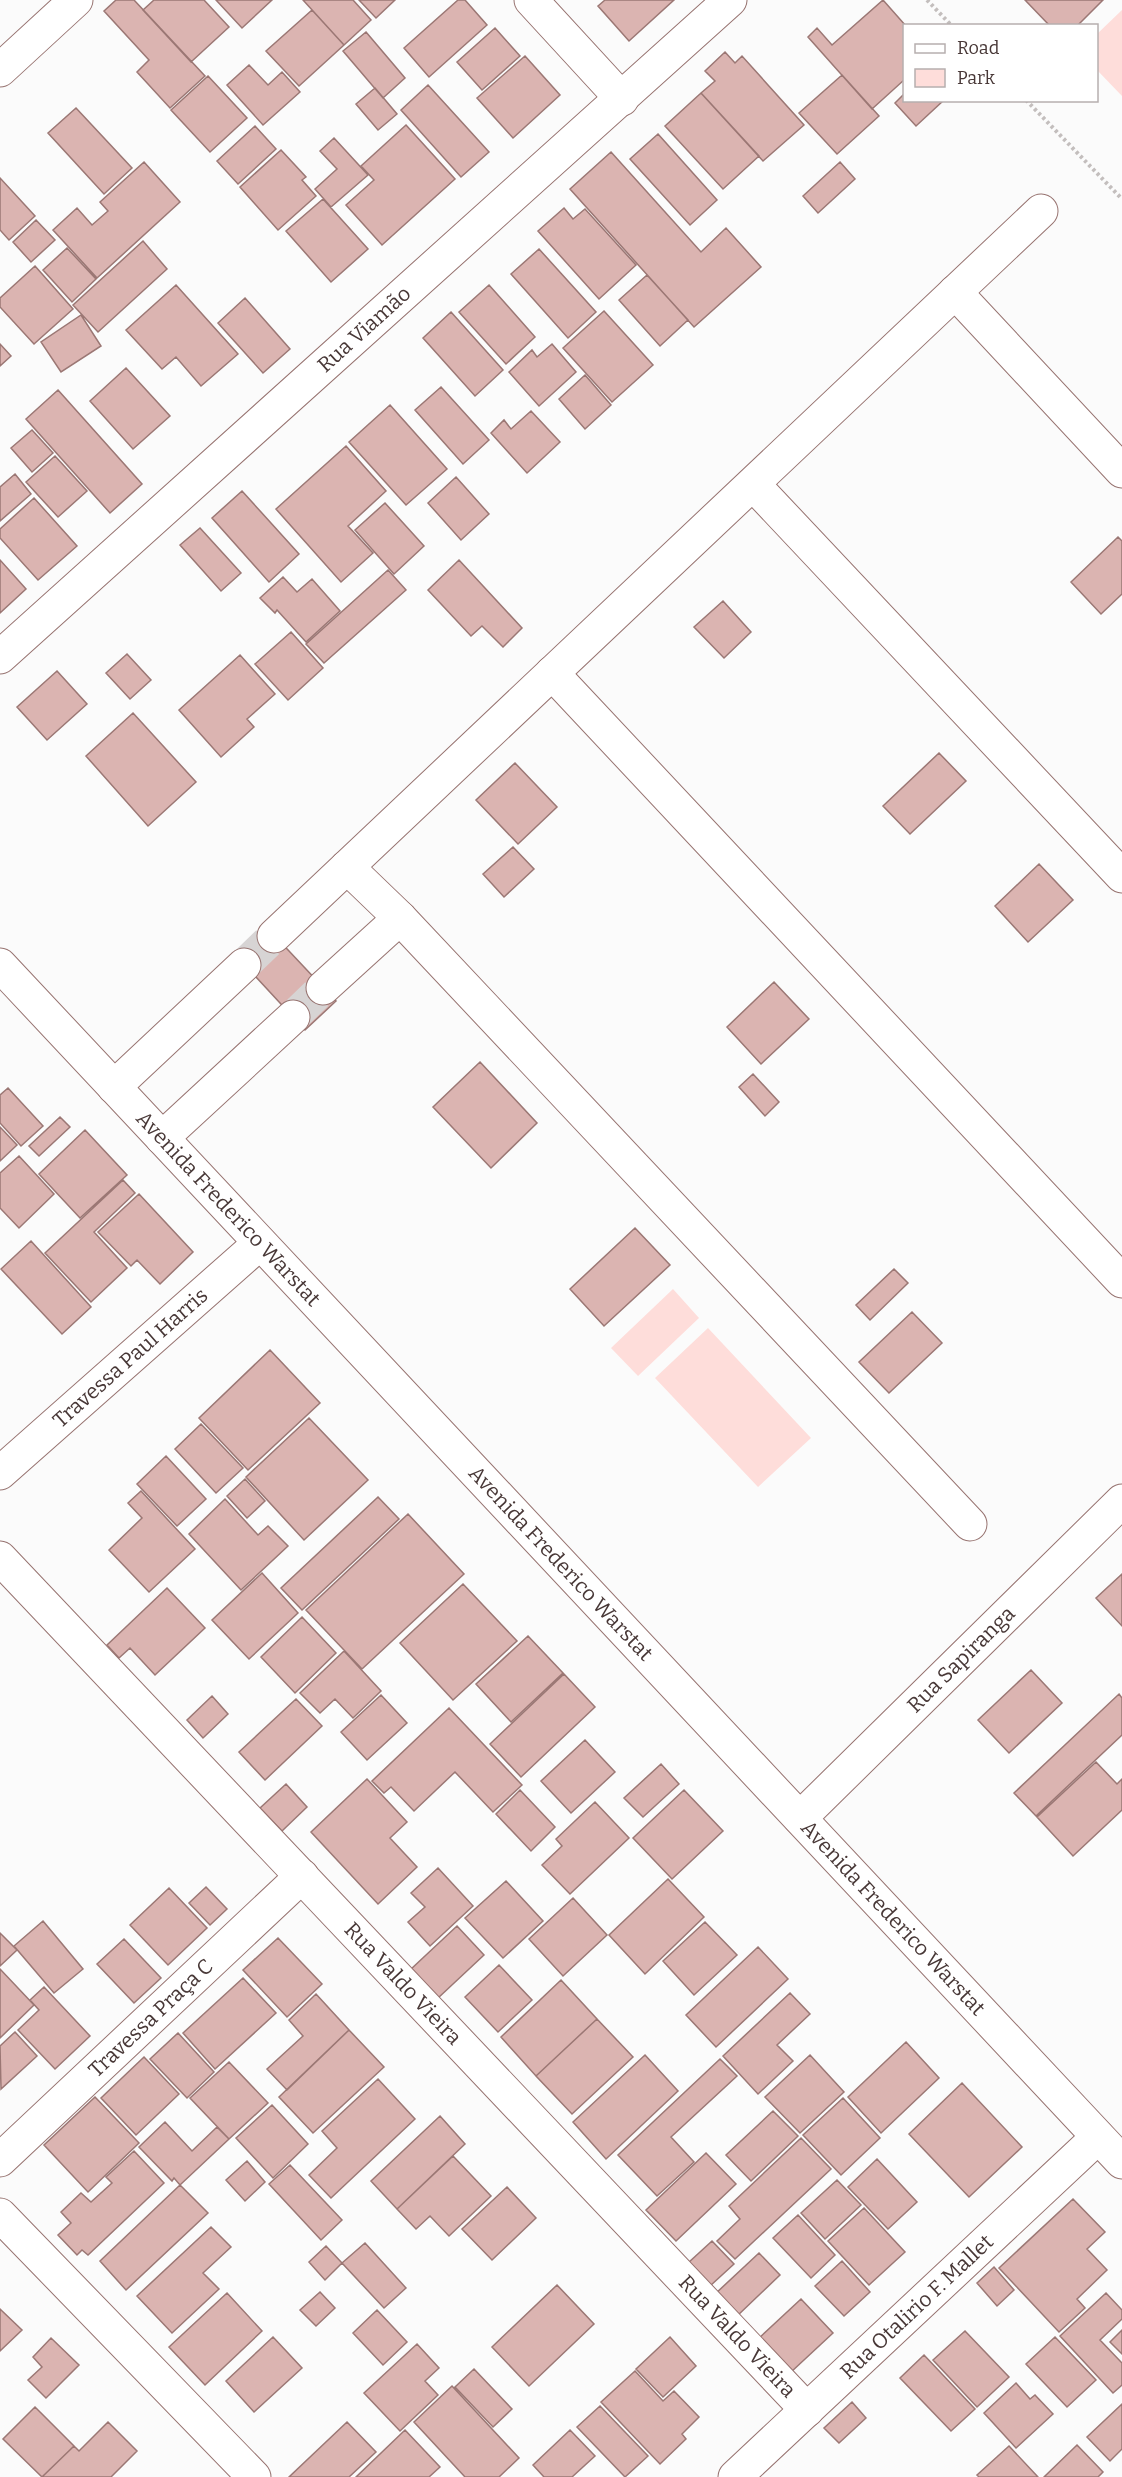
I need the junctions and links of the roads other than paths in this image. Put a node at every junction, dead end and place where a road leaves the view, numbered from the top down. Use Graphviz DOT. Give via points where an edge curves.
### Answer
graph roads {
  1 [pos="76,0"];
  2 [pos="531,0"];
  3 [pos="730,0"];
  4 [pos="0,70"];
  5 [pos="622,99"];
  6 [pos="1041,211"];
  7 [pos="955,292"];
  8 [pos="1122,471"];
  9 [pos="753,484"];
  10 [pos="0,657"];
  11 [pos="552,673"];
  12 [pos="347,867"];
  13 [pos="1122,876"];
  14 [pos="400,918"];
  15 [pos="274,936"];
  16 [pos="244,964"];
  17 [pos="0,965"];
  18 [pos="323,988"];
  19 [pos="293,1017"];
  20 [pos="114,1087"];
  21 [pos="162,1138"];
  22 [pos="261,1243"];
  23 [pos="1122,1281"];
  24 [pos="0,1473"];
  25 [pos="1122,1501"];
  26 [pos="970,1524"];
  27 [pos="0,1558"];
  28 [pos="800,1818"];
  29 [pos="302,1876"];
  30 [pos="1098,2137"];
  31 [pos="0,2160"];
  32 [pos="1122,2162"];
  33 [pos="0,2215"];
  34 [pos="807,2410"];
  35 [pos="254,2477"];
  36 [pos="735,2477"];
  1 -- 4 [label="street"];
  2 -- 5 [label="street"];
  3 -- 5 [label="street, Rua Viamão"];
  5 -- 10 [label="street, Rua Viamão"];
  6 -- 7 [label="street"];
  7 -- 8 [label="street"];
  7 -- 9 [label="street"];
  9 -- 11 [label="street"];
  9 -- 13 [label="street"];
  11 -- 12 [label="street"];
  11 -- 23 [label="street"];
  12 -- 14 [label="street"];
  12 -- 15 [label="street"];
  14 -- 18 [label="street"];
  14 -- 26 [label="street"];
  16 -- 20 [label="street"];
  17 -- 20 [label="street, Avenida Frederico Warstat"];
  19 -- 21 [label="street"];
  20 -- 21 [label="street, Avenida Frederico Warstat"];
  21 -- 22 [label="street, Avenida Frederico Warstat"];
  22 -- 24 [label="street, Travessa Paul Harris"];
  22 -- 28 [label="street, Avenida Frederico Warstat"];
  25 -- 28 [label="street, Rua Sapiranga"];
  27 -- 29 [label="street, Rua Valdo Vieira"];
  28 -- 30 [label="street, Avenida Frederico Warstat"];
  29 -- 31 [label="street, Travessa Praça C"];
  29 -- 34 [label="street, Rua Valdo Vieira"];
  30 -- 32 [label="street, Avenida Frederico Warstat"];
  30 -- 34 [label="street, Rua Otalirio F. Mallet"];
  33 -- 35 [label="street"];
  34 -- 36 [label="street, Rua Otalirio F. Mallet"];
}
